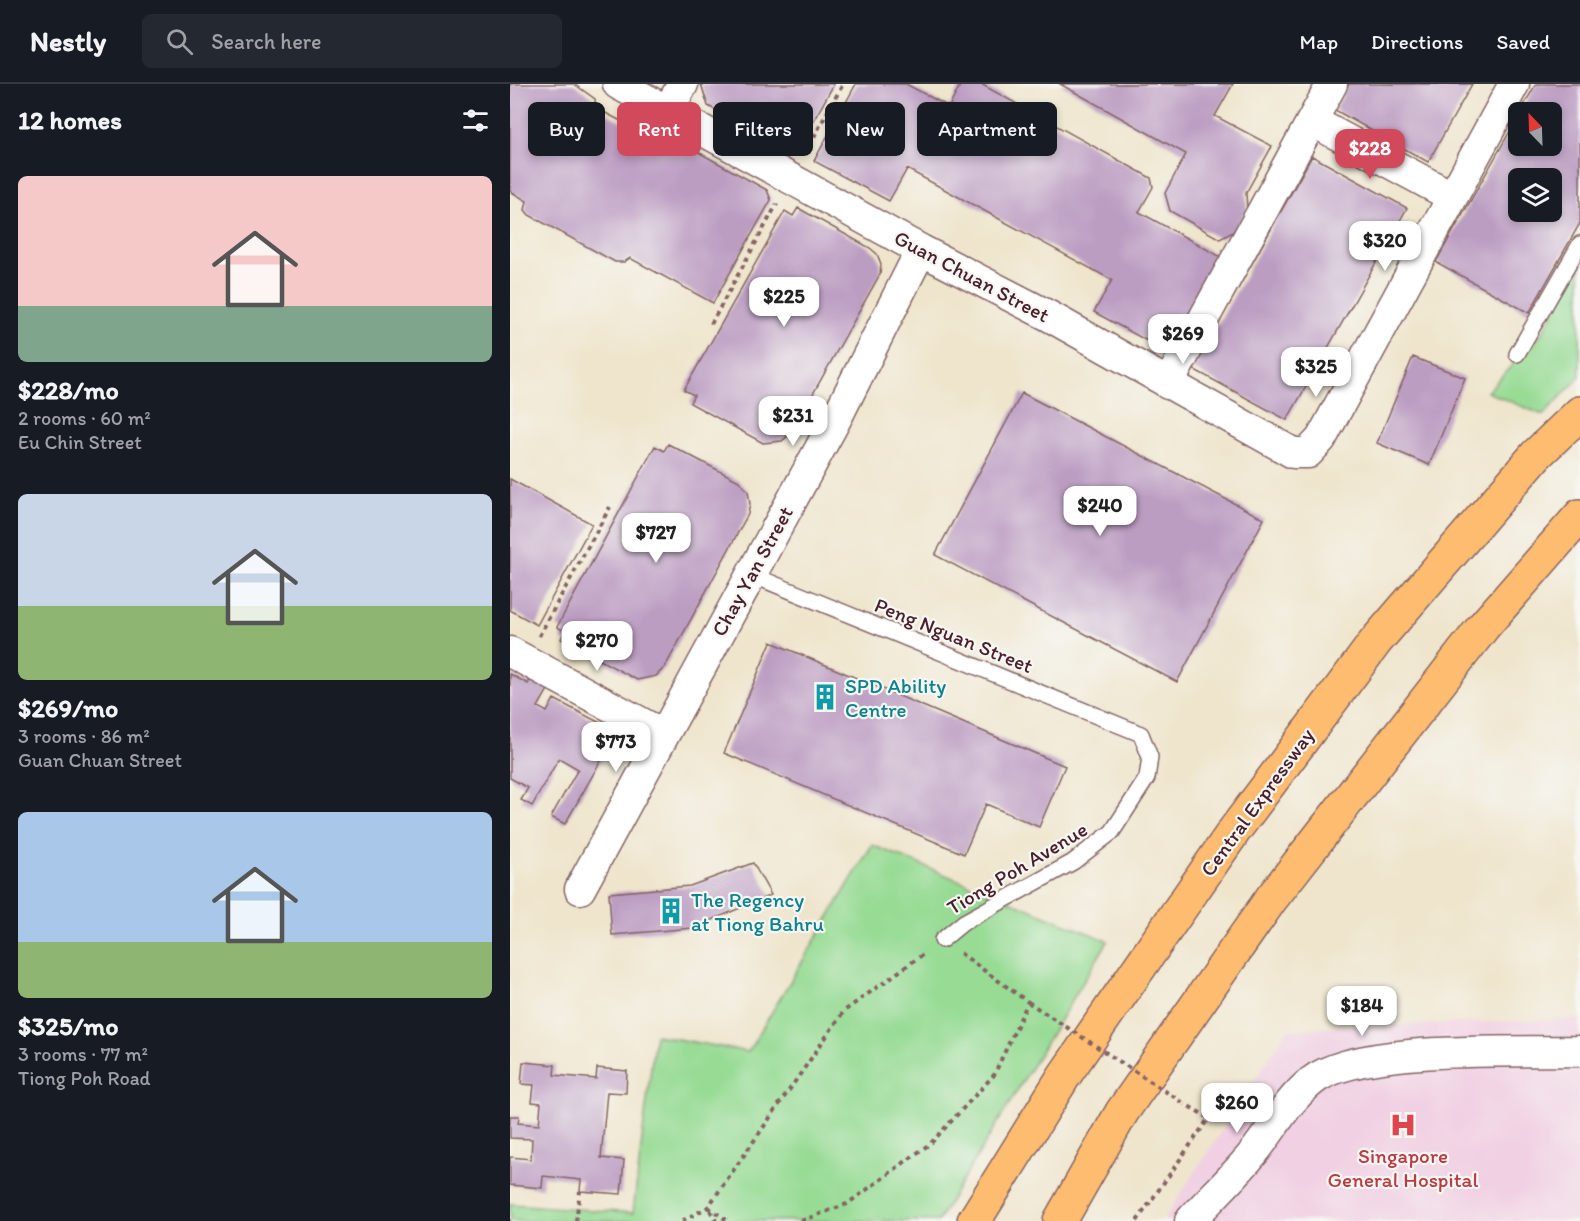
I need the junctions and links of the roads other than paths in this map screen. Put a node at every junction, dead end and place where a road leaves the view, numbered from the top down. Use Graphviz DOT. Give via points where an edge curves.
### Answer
graph roads {
  1 [pos="683,84"];
  2 [pos="1332,84"];
  3 [pos="1514,84"];
  4 [pos="633,88"];
  5 [pos="653,102"];
  6 [pos="673,102"];
  7 [pos="1312,121"];
  8 [pos="701,130"];
  9 [pos="1451,196"];
  10 [pos="1580,244"];
  11 [pos="921,250"];
  12 [pos="1516,354"];
  13 [pos="1168,384"];
  14 [pos="1580,413"];
  15 [pos="1580,516"];
  16 [pos="752,575"];
  17 [pos="518,656"];
  18 [pos="662,734"];
  19 [pos="1141,734"];
  20 [pos="580,889"];
  21 [pos="942,940"];
  22 [pos="1580,1051"];
  23 [pos="974,1221"];
  24 [pos="1060,1221"];
  25 [pos="1190,1221"];
  1 -- 6 [label="street"];
  2 -- 7 [label="street"];
  3 -- 9 [label="street"];
  4 -- 5 [label="street, Guan Chuan Street"];
  7 -- 9 [label="street"];
  7 -- 13 [label="street"];
  8 -- 11 [label="street, Guan Chuan Street"];
  9 -- 13 [label="street, Guan Chuan Street" via="1321,439 1308,453 1293,453"];
  10 -- 12 [label="lane"];
  11 -- 13 [label="street, Guan Chuan Street" via="1049,316"];
  11 -- 16 [label="street, Chay Yan Street"];
  14 -- 23 [label="highway, Central Expressway" via="1536,455 1376,641 1234,831 1076,1058"];
  15 -- 24 [label="highway" via="1483,627 1271,899 1122,1112"];
  16 -- 18 [label="street, Chay Yan Street"];
  16 -- 19 [label="lane, Peng Nguan Street"];
  17 -- 18 [label="street"];
  18 -- 20 [label="street, Chay Yan Street"];
  19 -- 21 [label="lane, Tiong Poh Avenue" via="1150,757 1147,778 1112,832 1072,862 963,922"];
  22 -- 25 [label="street" via="1382,1057 1347,1064 1314,1079 1287,1104 1255,1151"];
}
